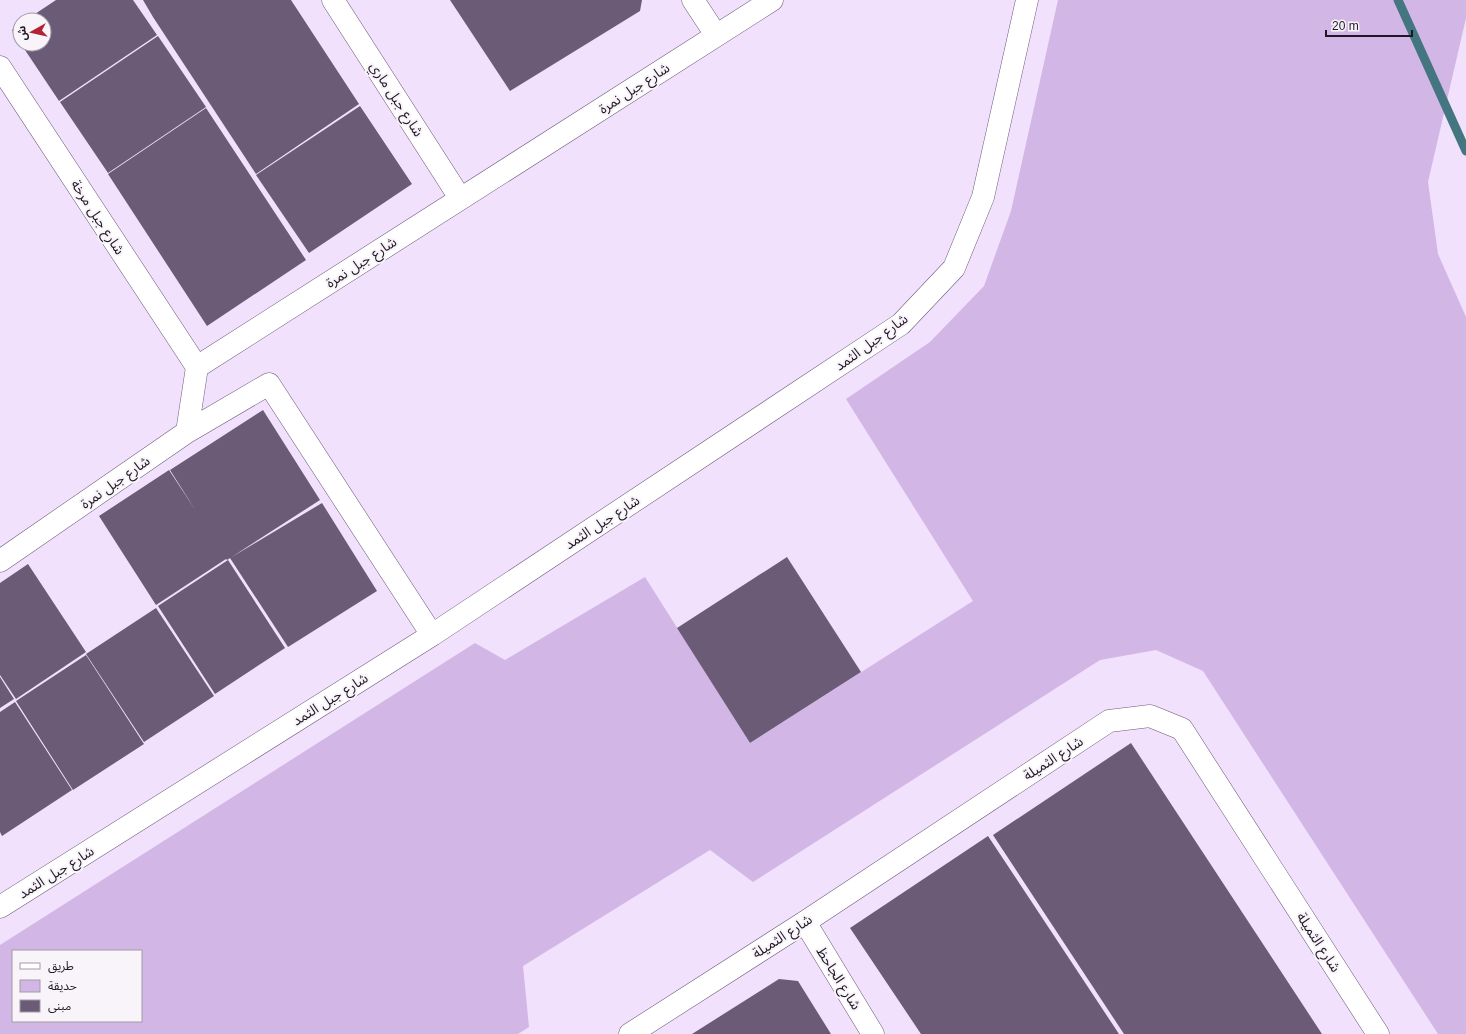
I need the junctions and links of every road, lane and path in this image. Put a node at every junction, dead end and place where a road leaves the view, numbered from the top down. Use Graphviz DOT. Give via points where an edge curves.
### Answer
graph roads {
  1 [pos="333,0"];
  2 [pos="693,0"];
  3 [pos="772,0"];
  4 [pos="1027,0"];
  5 [pos="716,35"];
  6 [pos="0,66"];
  7 [pos="460,198"];
  8 [pos="197,367"];
  9 [pos="187,432"];
  10 [pos="0,561"];
  11 [pos="432,635"];
  12 [pos="0,907"];
  13 [pos="804,922"];
  14 [pos="630,1034"];
  15 [pos="873,1034"];
  16 [pos="1378,1034"];
  1 -- 7 [label="street, شارع جبل ماري"];
  2 -- 5 [label="street"];
  3 -- 5 [label="street, شارع جبل نمرة"];
  4 -- 11 [label="street, شارع جبل الثمد" via="983,198 954,268 900,324"];
  5 -- 7 [label="street, شارع جبل نمرة"];
  6 -- 8 [label="street, شارع جبل مرخة"];
  7 -- 8 [label="street, شارع جبل نمرة"];
  8 -- 9 [label="street"];
  9 -- 10 [label="street, شارع جبل نمرة"];
  9 -- 11 [label="street, شارع جبل نمرة" via="269,384"];
  11 -- 12 [label="street, شارع جبل الثمد"];
  13 -- 14 [label="street, شارع الثميلة"];
  13 -- 15 [label="street, شارع الجاحظ"];
  13 -- 16 [label="street, شارع الثميلة" via="1108,722 1150,716 1182,729"];
}
